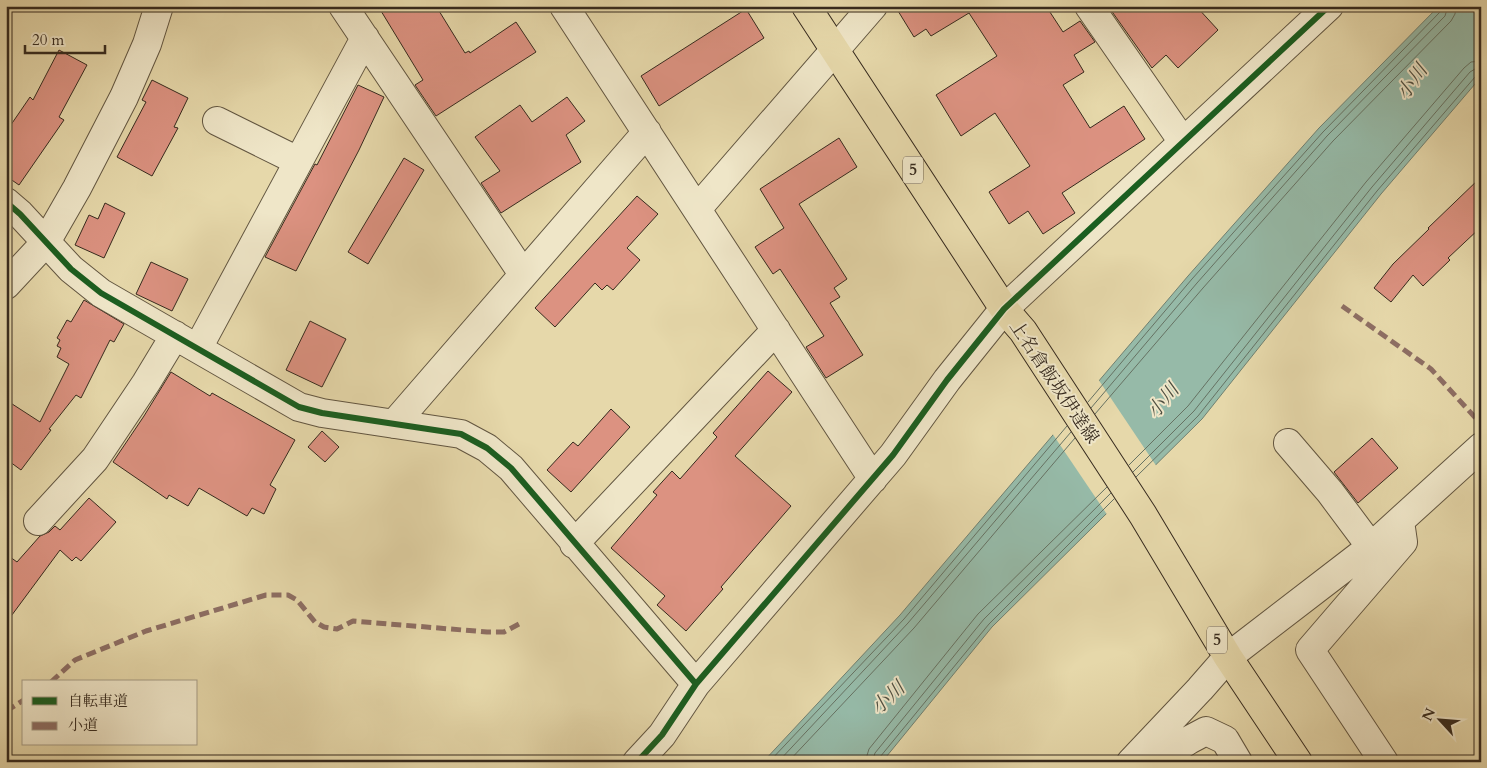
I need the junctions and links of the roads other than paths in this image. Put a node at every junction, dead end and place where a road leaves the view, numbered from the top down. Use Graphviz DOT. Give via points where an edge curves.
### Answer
graph roads {
  1 [pos="159,6"];
  2 [pos="343,6"];
  3 [pos="564,6"];
  4 [pos="806,6"];
  5 [pos="874,6"];
  6 [pos="1089,6"];
  7 [pos="1329,6"];
  8 [pos="365,38"];
  9 [pos="835,50"];
  10 [pos="216,121"];
  11 [pos="647,132"];
  12 [pos="1184,142"];
  13 [pos="298,161"];
  14 [pos="6,202"];
  15 [pos="697,209"];
  16 [pos="46,242"];
  17 [pos="523,274"];
  18 [pos="6,286"];
  19 [pos="1004,309"];
  20 [pos="776,330"];
  21 [pos="186,342"];
  22 [pos="394,424"];
  23 [pos="1288,443"];
  24 [pos="1481,447"];
  25 [pos="873,478"];
  26 [pos="38,521"];
  27 [pos="1400,521"];
  28 [pos="574,544"];
  29 [pos="1371,547"];
  30 [pos="1228,657"];
  31 [pos="696,684"];
  32 [pos="637,762"];
  33 [pos="1131,762"];
  34 [pos="1155,762"];
  35 [pos="1238,762"];
  36 [pos="1298,762"];
  37 [pos="1384,762"];
  1 -- 16 [label="street" via="124,97"];
  2 -- 8 [label="street"];
  3 -- 11 [label="street"];
  4 -- 9 [label="main road, 上名倉飯坂伊達線 / 5"];
  5 -- 9 [label="street"];
  6 -- 12 [label="street"];
  7 -- 12 [label="street"];
  8 -- 13 [label="street"];
  8 -- 17 [label="street"];
  9 -- 15 [label="street"];
  9 -- 19 [label="main road, 上名倉飯坂伊達線 / 5"];
  10 -- 13 [label="street"];
  11 -- 15 [label="street"];
  11 -- 17 [label="street"];
  12 -- 19 [label="street"];
  13 -- 21 [label="street"];
  14 -- 16 [label="street"];
  15 -- 20 [label="street"];
  16 -- 18 [label="street"];
  16 -- 21 [label="street" via="71,269 101,293"];
  17 -- 22 [label="street"];
  19 -- 25 [label="street"];
  19 -- 30 [label="main road, 上名倉飯坂伊達線 / 5" via="1023,331 1143,516"];
  20 -- 25 [label="street"];
  20 -- 28 [label="street"];
  21 -- 22 [label="street" via="299,407"];
  21 -- 26 [label="street" via="146,383 95,459"];
  22 -- 28 [label="street" via="460,434 487,448 511,468"];
  23 -- 29 [label="street"];
  24 -- 27 [label="street"];
  25 -- 31 [label="street"];
  27 -- 29 [label="street"];
  27 -- 37 [label="street" via="1403,542 1310,650"];
  28 -- 31 [label="street"];
  29 -- 30 [label="street"];
  30 -- 33 [label="street"];
  30 -- 36 [label="main road, 上名倉飯坂伊達線 / 5"];
  31 -- 32 [label="street" via="662,735"];
  34 -- 35 [label="street" via="1206,731 1225,740"];
}
